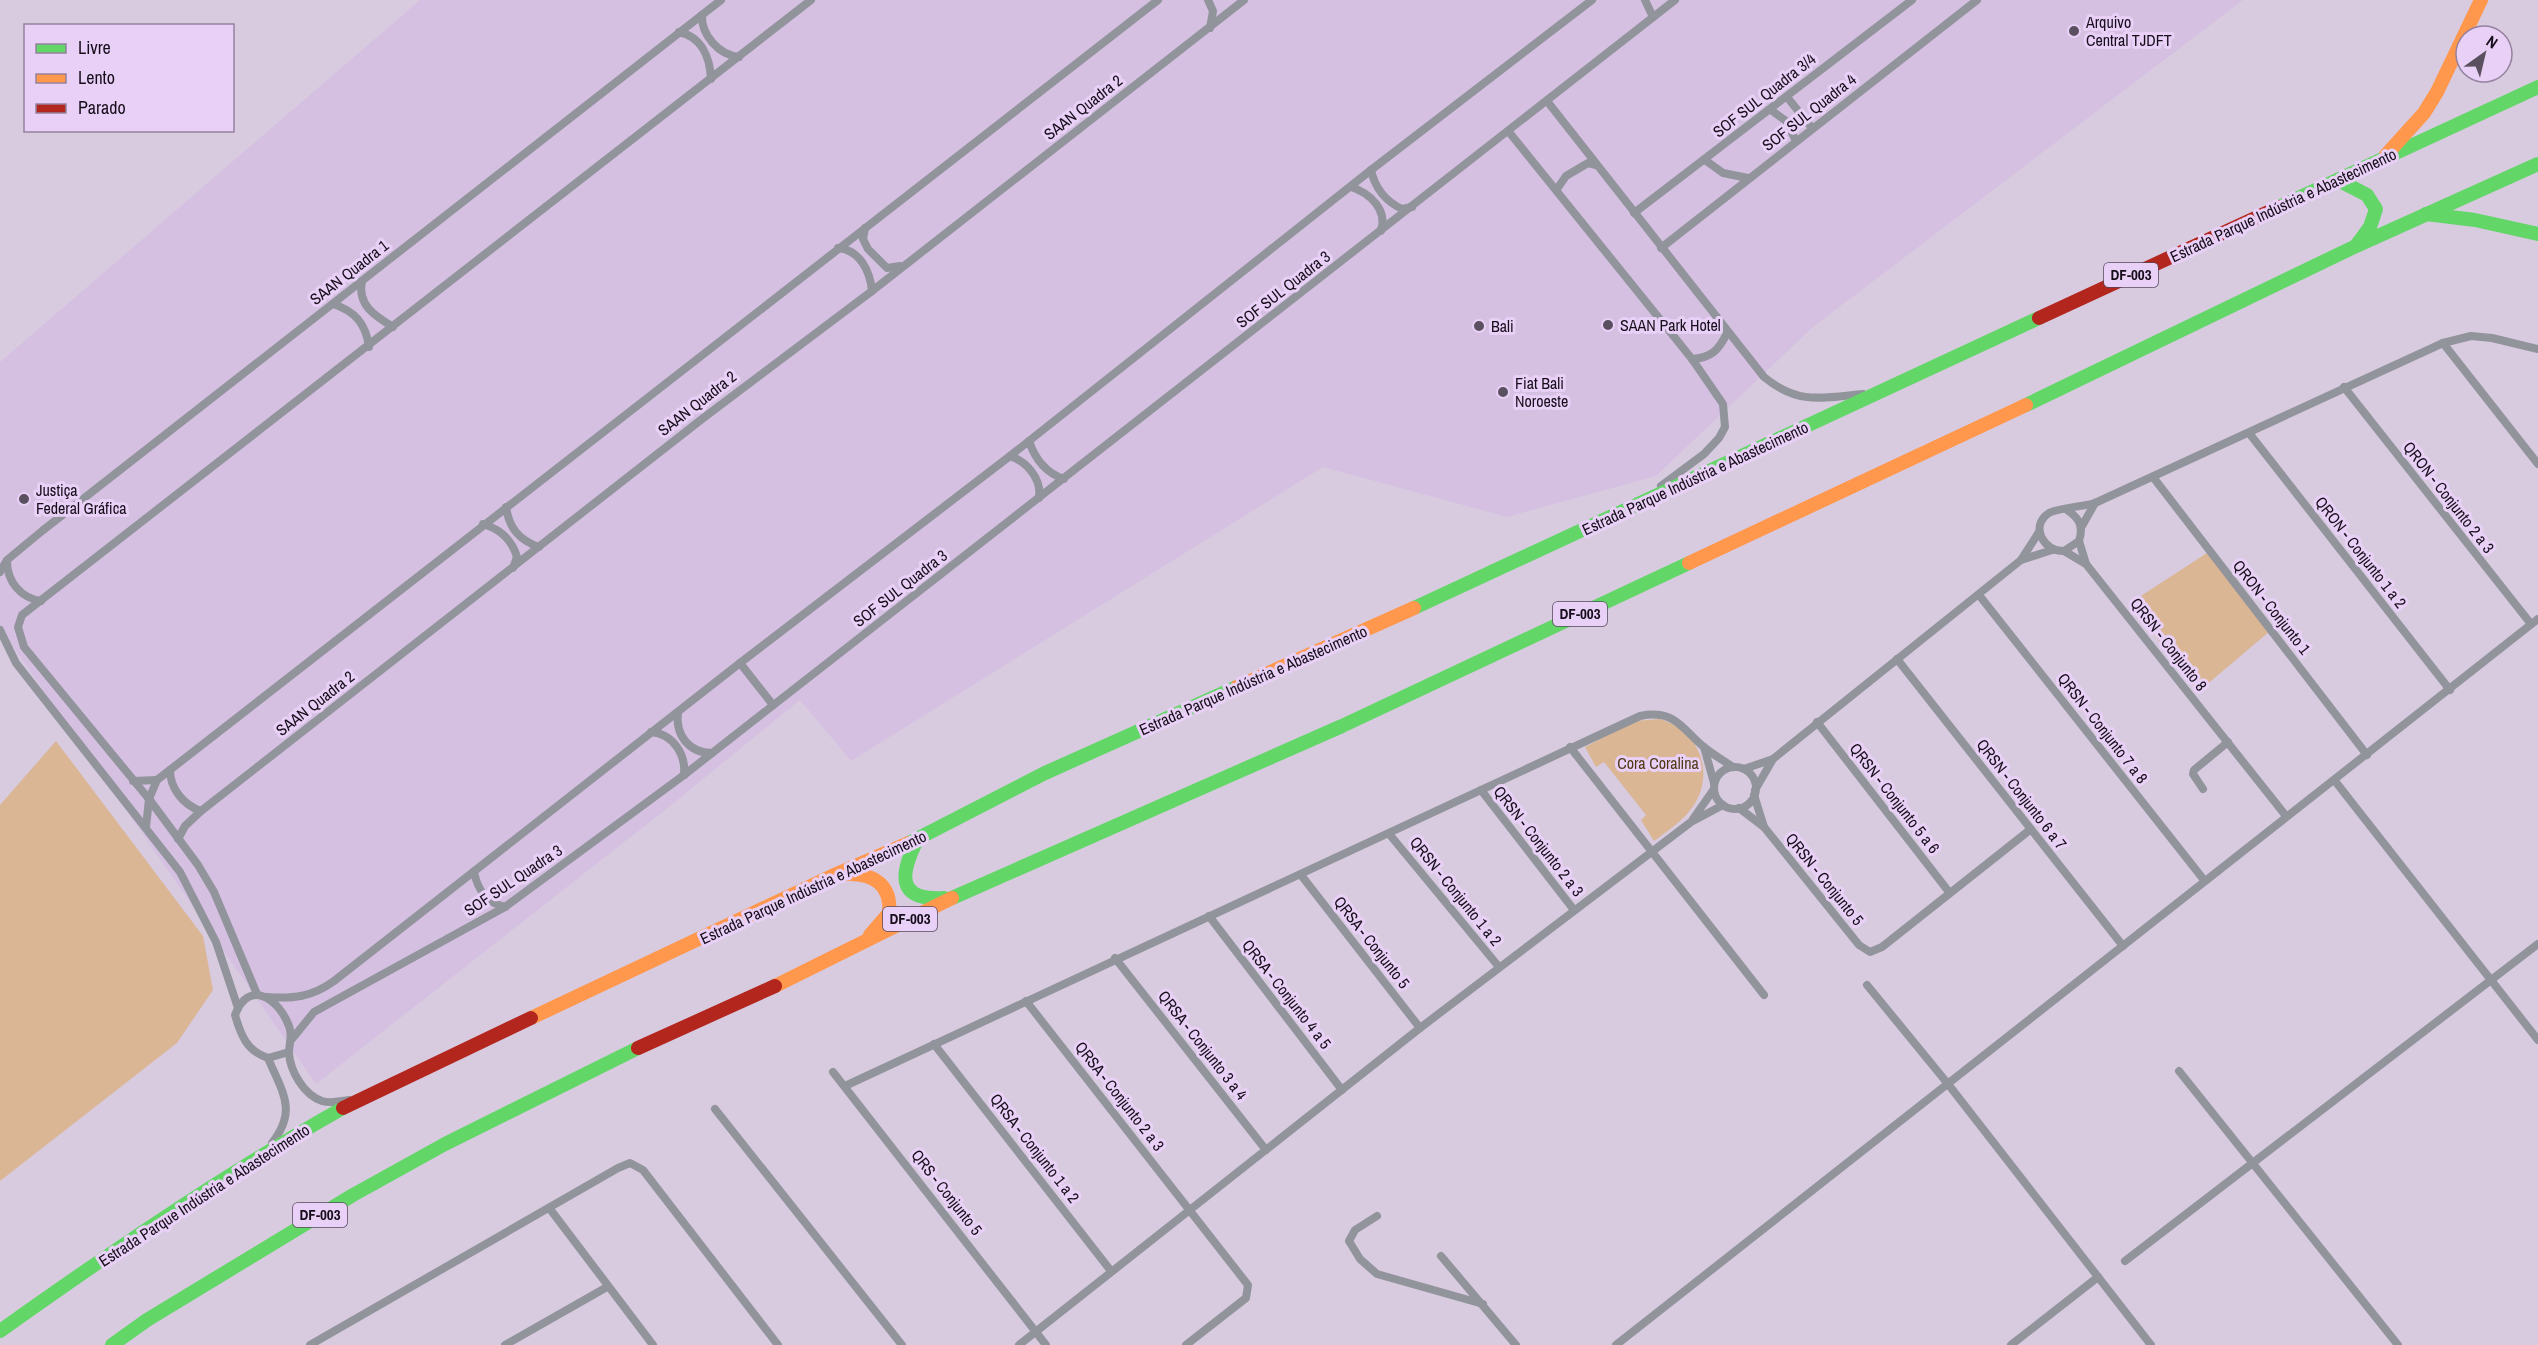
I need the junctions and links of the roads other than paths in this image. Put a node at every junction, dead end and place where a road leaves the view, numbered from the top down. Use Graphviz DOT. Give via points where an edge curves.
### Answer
graph roads {
  1 [pos="721,0"];
  2 [pos="811,0"];
  3 [pos="1158,0"];
  4 [pos="1208,0"];
  5 [pos="1227,0"];
  6 [pos="1592,0"];
  7 [pos="1645,0"];
  8 [pos="1912,0"];
  9 [pos="1977,0"];
  10 [pos="2481,0"];
  11 [pos="1241,2"];
  12 [pos="1669,2"];
  13 [pos="702,15"];
  14 [pos="1653,17"];
  15 [pos="1210,28"];
  16 [pos="680,32"];
  17 [pos="739,57"];
  18 [pos="711,79"];
  19 [pos="2538,87"];
  20 [pos="1787,97"];
  21 [pos="1547,101"];
  22 [pos="1771,110"];
  23 [pos="1812,128"];
  24 [pos="1509,132"];
  25 [pos="1796,141"];
  26 [pos="1705,160"];
  27 [pos="2382,160"];
  28 [pos="2538,164"];
  29 [pos="1596,165"];
  30 [pos="1371,170"];
  31 [pos="1748,178"];
  32 [pos="2338,180"];
  33 [pos="1350,186"];
  34 [pos="1557,189"];
  35 [pos="1414,206"];
  36 [pos="1634,213"];
  37 [pos="2426,214"];
  38 [pos="865,228"];
  39 [pos="1381,232"];
  40 [pos="2538,234"];
  41 [pos="2356,246"];
  42 [pos="838,248"];
  43 [pos="1661,248"];
  44 [pos="901,266"];
  45 [pos="362,281"];
  46 [pos="872,291"];
  47 [pos="333,304"];
  48 [pos="393,327"];
  49 [pos="1727,333"];
  50 [pos="2443,343"];
  51 [pos="369,347"];
  52 [pos="2538,349"];
  53 [pos="1692,359"];
  54 [pos="2344,387"];
  55 [pos="1882,392"];
  56 [pos="2249,433"];
  57 [pos="1029,441"];
  58 [pos="1010,456"];
  59 [pos="2538,464"];
  60 [pos="2153,477"];
  61 [pos="1064,479"];
  62 [pos="1039,498"];
  63 [pos="1638,503"];
  64 [pos="2095,503"];
  65 [pos="506,507"];
  66 [pos="2067,510"];
  67 [pos="483,524"];
  68 [pos="2082,526"];
  69 [pos="2039,532"];
  70 [pos="2079,541"];
  71 [pos="539,547"];
  72 [pos="2052,550"];
  73 [pos="2064,551"];
  74 [pos="7,560"];
  75 [pos="2021,560"];
  76 [pos="2086,564"];
  77 [pos="513,569"];
  78 [pos="0,572"];
  79 [pos="1979,595"];
  80 [pos="41,601"];
  81 [pos="2534,622"];
  82 [pos="0,630"];
  83 [pos="1897,659"];
  84 [pos="740,663"];
  85 [pos="2450,690"];
  86 [pos="773,705"];
  87 [pos="678,712"];
  88 [pos="1816,722"];
  89 [pos="651,732"];
  90 [pos="2228,742"];
  91 [pos="1570,747"];
  92 [pos="1704,747"];
  93 [pos="712,753"];
  94 [pos="2367,755"];
  95 [pos="1773,759"];
  96 [pos="1733,767"];
  97 [pos="1744,769"];
  98 [pos="170,770"];
  99 [pos="684,775"];
  100 [pos="157,780"];
  101 [pos="133,781"];
  102 [pos="2335,782"];
  103 [pos="1714,786"];
  104 [pos="2203,789"];
  105 [pos="1481,790"];
  106 [pos="1755,793"];
  107 [pos="148,799"];
  108 [pos="1723,805"];
  109 [pos="1739,808"];
  110 [pos="201,811"];
  111 [pos="2286,816"];
  112 [pos="1691,822"];
  113 [pos="146,827"];
  114 [pos="1764,827"];
  115 [pos="2031,829"];
  116 [pos="1390,834"];
  117 [pos="178,839"];
  118 [pos="916,840"];
  119 [pos="1652,851"];
  120 [pos="474,872"];
  121 [pos="1300,875"];
  122 [pos="832,876"];
  123 [pos="2204,880"];
  124 [pos="1949,892"];
  125 [pos="957,896"];
  126 [pos="506,907"];
  127 [pos="1574,910"];
  128 [pos="1209,916"];
  129 [pos="863,941"];
  130 [pos="2538,944"];
  131 [pos="2123,946"];
  132 [pos="1115,958"];
  133 [pos="1499,967"];
  134 [pos="2492,980"];
  135 [pos="1867,985"];
  136 [pos="256,994"];
  137 [pos="1764,995"];
  138 [pos="267,997"];
  139 [pos="1026,1001"];
  140 [pos="238,1008"];
  141 [pos="1420,1028"];
  142 [pos="292,1040"];
  143 [pos="2538,1040"];
  144 [pos="934,1044"];
  145 [pos="289,1052"];
  146 [pos="268,1058"];
  147 [pos="2179,1071"];
  148 [pos="833,1072"];
  149 [pos="1948,1084"];
  150 [pos="845,1086"];
  151 [pos="1342,1090"];
  152 [pos="359,1099"];
  153 [pos="716,1109"];
  154 [pos="1266,1150"];
  155 [pos="265,1152"];
  156 [pos="2253,1162"];
  157 [pos="550,1209"];
  158 [pos="1190,1210"];
  159 [pos="1377,1216"];
  160 [pos="1441,1256"];
  161 [pos="2125,1262"];
  162 [pos="1111,1271"];
  163 [pos="2098,1277"];
  164 [pos="607,1287"];
  165 [pos="1483,1304"];
  166 [pos="0,1331"];
  167 [pos="1036,1332"];
  168 [pos="112,1345"];
  169 [pos="310,1345"];
  170 [pos="505,1345"];
  171 [pos="653,1345"];
  172 [pos="778,1345"];
  173 [pos="902,1345"];
  174 [pos="1019,1345"];
  175 [pos="1046,1345"];
  176 [pos="1186,1345"];
  177 [pos="1516,1345"];
  178 [pos="1616,1345"];
  179 [pos="2011,1345"];
  180 [pos="2151,1345"];
  181 [pos="2398,1345"];
  1 -- 13 [label="street, SAAN Quadra 1"];
  2 -- 17 [label="street"];
  3 -- 38 [label="street"];
  4 -- 15 [label="street" via="1213,11"];
  5 -- 11 [label="street"];
  6 -- 30 [label="street"];
  7 -- 14 [label="street"];
  8 -- 20 [label="street, SOF SUL Quadra 3/4"];
  9 -- 23 [label="street, SOF SUL Quadra 4"];
  10 -- 27 [label="highway" via="2437,92 2424,113"];
  11 -- 15 [label="street, SAAN Quadra 2"];
  12 -- 14 [label="street, SOF SUL Quadra 3"];
  13 -- 16 [label="street, SAAN Quadra 1"];
  13 -- 17 [label="street" via="705,32 714,44 729,56"];
  14 -- 21 [label="street, SOF SUL Quadra 3"];
  15 -- 44 [label="street, SAAN Quadra 2"];
  16 -- 18 [label="street" via="690,34 706,54"];
  16 -- 45 [label="street, SAAN Quadra 1"];
  17 -- 18 [label="street"];
  18 -- 48 [label="street"];
  19 -- 27 [label="highway, Estrada Parque Indústria e Abastecimento / DF-003"];
  20 -- 22 [label="street, SOF SUL Quadra 3/4"];
  20 -- 23 [label="street"];
  21 -- 24 [label="street, SOF SUL Quadra 3"];
  21 -- 29 [label="street"];
  22 -- 25 [label="street" via="1786,122"];
  22 -- 26 [label="street, SOF SUL Quadra 3/4"];
  23 -- 25 [label="street, SOF SUL Quadra 4"];
  24 -- 34 [label="street"];
  24 -- 35 [label="street, SOF SUL Quadra 3"];
  25 -- 31 [label="street, SOF SUL Quadra 4"];
  26 -- 31 [label="street" via="1724,174"];
  26 -- 36 [label="street, SOF SUL Quadra 3/4"];
  27 -- 32 [label="highway, Estrada Parque Indústria e Abastecimento / DF-003"];
  28 -- 37 [label="highway, DF-003"];
  29 -- 34 [label="street" via="1588,163 1570,172"];
  29 -- 36 [label="street"];
  30 -- 33 [label="street"];
  30 -- 35 [label="street" via="1373,180 1387,199 1402,208"];
  31 -- 43 [label="street, SOF SUL Quadra 4"];
  32 -- 41 [label="highway" via="2367,195 2376,209 2370,227"];
  32 -- 55 [label="highway, Estrada Parque Indústria e Abastecimento / DF-003"];
  33 -- 39 [label="street" via="1362,191 1376,205 1384,222"];
  33 -- 57 [label="street"];
  34 -- 53 [label="street"];
  35 -- 39 [label="street, SOF SUL Quadra 3"];
  36 -- 43 [label="street"];
  37 -- 40 [label="highway"];
  37 -- 41 [label="highway, DF-003"];
  38 -- 42 [label="street"];
  38 -- 44 [label="street" via="863,238 881,264 892,269"];
  39 -- 61 [label="street, SOF SUL Quadra 3"];
  41 -- 125 [label="highway, DF-003" via="1342,726"];
  42 -- 46 [label="street" via="847,249 862,263 870,275"];
  42 -- 65 [label="street"];
  43 -- 49 [label="street"];
  44 -- 46 [label="street, SAAN Quadra 2"];
  45 -- 47 [label="street, SAAN Quadra 1"];
  45 -- 48 [label="street" via="361,296 369,310"];
  46 -- 71 [label="street, SAAN Quadra 2" via="776,361"];
  47 -- 51 [label="street" via="359,320"];
  47 -- 74 [label="street, SAAN Quadra 1"];
  48 -- 51 [label="street"];
  49 -- 53 [label="street" via="1709,357"];
  49 -- 55 [label="street" via="1764,377 1786,393 1810,399"];
  50 -- 52 [label="street" via="2471,336"];
  50 -- 54 [label="street"];
  50 -- 59 [label="street"];
  51 -- 80 [label="street"];
  53 -- 63 [label="street" via="1723,404 1725,427 1704,454"];
  54 -- 56 [label="street"];
  54 -- 81 [label="street, QRON - Conjunto 2 a 3"];
  55 -- 63 [label="highway, Estrada Parque Indústria e Abastecimento / DF-003"];
  56 -- 60 [label="street"];
  56 -- 85 [label="street, QRON - Conjunto 1 a 2"];
  57 -- 58 [label="street"];
  57 -- 61 [label="street" via="1047,470"];
  58 -- 62 [label="street" via="1034,476 1039,484"];
  58 -- 84 [label="street"];
  60 -- 64 [label="street"];
  60 -- 94 [label="street, QRON - Conjunto 1"];
  61 -- 62 [label="street, SOF SUL Quadra 3"];
  62 -- 86 [label="street, SOF SUL Quadra 3"];
  63 -- 118 [label="highway, Estrada Parque Indústria e Abastecimento / DF-003" via="1463,587 1045,773"];
  64 -- 66 [label="street"];
  64 -- 68 [label="street"];
  65 -- 67 [label="street"];
  65 -- 71 [label="street" via="516,534"];
  66 -- 68 [label="street"];
  66 -- 69 [label="street" via="2056,509 2048,514"];
  67 -- 77 [label="street" via="507,538 517,557"];
  67 -- 98 [label="street"];
  68 -- 70 [label="street"];
  69 -- 72 [label="street"];
  69 -- 75 [label="street"];
  70 -- 73 [label="street"];
  70 -- 76 [label="street, QRSN - Conjunto 8"];
  71 -- 77 [label="street, SAAN Quadra 2"];
  72 -- 73 [label="street"];
  72 -- 75 [label="street"];
  73 -- 76 [label="street, QRSN - Conjunto 8"];
  74 -- 78 [label="street, SAAN Quadra 1"];
  74 -- 80 [label="street" via="7,572 16,587 28,598"];
  75 -- 79 [label="street"];
  76 -- 90 [label="street, QRSN - Conjunto 8"];
  77 -- 110 [label="street, SAAN Quadra 2"];
  79 -- 83 [label="street"];
  79 -- 123 [label="street, QRSN - Conjunto 7 a 8"];
  80 -- 101 [label="street" via="20,620 19,634 24,647"];
  81 -- 85 [label="street"];
  82 -- 113 [label="street" via="16,663"];
  83 -- 88 [label="street"];
  83 -- 115 [label="street, QRSN - Conjunto 6 a 7"];
  84 -- 86 [label="street"];
  84 -- 87 [label="street"];
  85 -- 94 [label="street"];
  86 -- 93 [label="street, SOF SUL Quadra 3"];
  87 -- 89 [label="street"];
  87 -- 93 [label="street" via="676,725 689,745 696,751"];
  88 -- 95 [label="street"];
  88 -- 124 [label="street, QRSN - Conjunto 5 a 6"];
  89 -- 99 [label="street" via="661,733 683,755"];
  89 -- 120 [label="street"];
  90 -- 104 [label="street" via="2194,770"];
  90 -- 111 [label="street, QRSN - Conjunto 8"];
  91 -- 92 [label="street" via="1650,714 1679,722"];
  91 -- 105 [label="street"];
  91 -- 119 [label="street"];
  92 -- 96 [label="street"];
  92 -- 103 [label="street"];
  93 -- 99 [label="street, SOF SUL Quadra 3"];
  94 -- 102 [label="street"];
  95 -- 97 [label="street"];
  95 -- 106 [label="street"];
  96 -- 97 [label="street"];
  96 -- 103 [label="street" via="1721,772"];
  97 -- 106 [label="street" via="1753,778"];
  98 -- 100 [label="street"];
  98 -- 110 [label="street" via="170,780 179,796"];
  99 -- 126 [label="street, SOF SUL Quadra 3"];
  100 -- 101 [label="street"];
  100 -- 107 [label="street"];
  101 -- 107 [label="street"];
  102 -- 111 [label="street"];
  102 -- 134 [label="street"];
  103 -- 108 [label="street"];
  103 -- 112 [label="street"];
  105 -- 116 [label="street"];
  105 -- 127 [label="street, QRSN - Conjunto 2 a 3"];
  106 -- 109 [label="street"];
  106 -- 114 [label="street, QRSN - Conjunto 5"];
  107 -- 113 [label="street"];
  107 -- 117 [label="street"];
  108 -- 109 [label="street"];
  108 -- 112 [label="street"];
  109 -- 114 [label="street, QRSN - Conjunto 5"];
  110 -- 117 [label="street, SAAN Quadra 2"];
  111 -- 123 [label="street"];
  112 -- 119 [label="street"];
  113 -- 140 [label="street" via="180,872 200,908"];
  114 -- 124 [label="street, QRSN - Conjunto 5" via="1870,952 1882,947"];
  115 -- 124 [label="street"];
  115 -- 131 [label="street, QRSN - Conjunto 6 a 7"];
  116 -- 121 [label="street"];
  116 -- 133 [label="street, QRSN - Conjunto 1 a 2"];
  117 -- 136 [label="street" via="214,892"];
  118 -- 122 [label="highway, Estrada Parque Indústria e Abastecimento / DF-003"];
  118 -- 125 [label="highway" via="903,869 903,880 909,889 928,901"];
  119 -- 127 [label="street"];
  119 -- 137 [label="street"];
  120 -- 126 [label="street" via="485,897"];
  120 -- 138 [label="street" via="321,990 297,998"];
  121 -- 128 [label="street"];
  121 -- 141 [label="street, QRSA - Conjunto 5"];
  122 -- 129 [label="highway" via="868,874 888,893 889,913"];
  122 -- 152 [label="highway, Estrada Parque Indústria e Abastecimento / DF-003"];
  123 -- 131 [label="street"];
  125 -- 129 [label="highway, DF-003"];
  126 -- 142 [label="street, SOF SUL Quadra 3" via="314,1012"];
  127 -- 133 [label="street"];
  128 -- 132 [label="street"];
  128 -- 151 [label="street, QRSA - Conjunto 4 a 5"];
  129 -- 168 [label="highway, DF-003" via="806,972 661,1037 444,1144 219,1275"];
  130 -- 134 [label="street"];
  131 -- 149 [label="street"];
  132 -- 139 [label="street"];
  132 -- 154 [label="street, QRSA - Conjunto 3 a 4"];
  133 -- 141 [label="street"];
  134 -- 143 [label="street"];
  134 -- 156 [label="street"];
  135 -- 149 [label="street"];
  136 -- 138 [label="street"];
  136 -- 140 [label="street"];
  138 -- 142 [label="street" via="284,1015"];
  139 -- 144 [label="street"];
  139 -- 158 [label="street, QRSA - Conjunto 2 a 3"];
  140 -- 146 [label="street" via="236,1015 244,1042"];
  141 -- 151 [label="street"];
  142 -- 145 [label="street"];
  144 -- 150 [label="street"];
  144 -- 162 [label="street, QRSA - Conjunto 1 a 2"];
  145 -- 146 [label="street"];
  145 -- 152 [label="street" via="299,1082 316,1098 333,1102"];
  146 -- 155 [label="street" via="288,1108 284,1126"];
  147 -- 156 [label="street"];
  148 -- 150 [label="street, QRS - Conjunto 5"];
  149 -- 163 [label="street"];
  149 -- 178 [label="street"];
  150 -- 167 [label="street, QRS - Conjunto 5"];
  151 -- 154 [label="street"];
  152 -- 155 [label="highway, Estrada Parque Indústria e Abastecimento / DF-003"];
  153 -- 173 [label="street"];
  154 -- 158 [label="street"];
  155 -- 166 [label="highway, Estrada Parque Indústria e Abastecimento / DF-003"];
  156 -- 161 [label="street"];
  156 -- 181 [label="street"];
  157 -- 164 [label="street"];
  157 -- 169 [label="street"];
  157 -- 172 [label="street" via="625,1164 636,1164"];
  158 -- 162 [label="street"];
  158 -- 176 [label="street, QRSA - Conjunto 2 a 3" via="1248,1286 1249,1293"];
  159 -- 165 [label="street" via="1355,1230 1349,1241 1370,1268 1385,1277"];
  160 -- 165 [label="street"];
  162 -- 167 [label="street"];
  163 -- 179 [label="street"];
  163 -- 180 [label="street"];
  164 -- 170 [label="street"];
  164 -- 171 [label="street"];
  165 -- 177 [label="street"];
  167 -- 174 [label="street"];
  167 -- 175 [label="street, QRS - Conjunto 5"];
}
